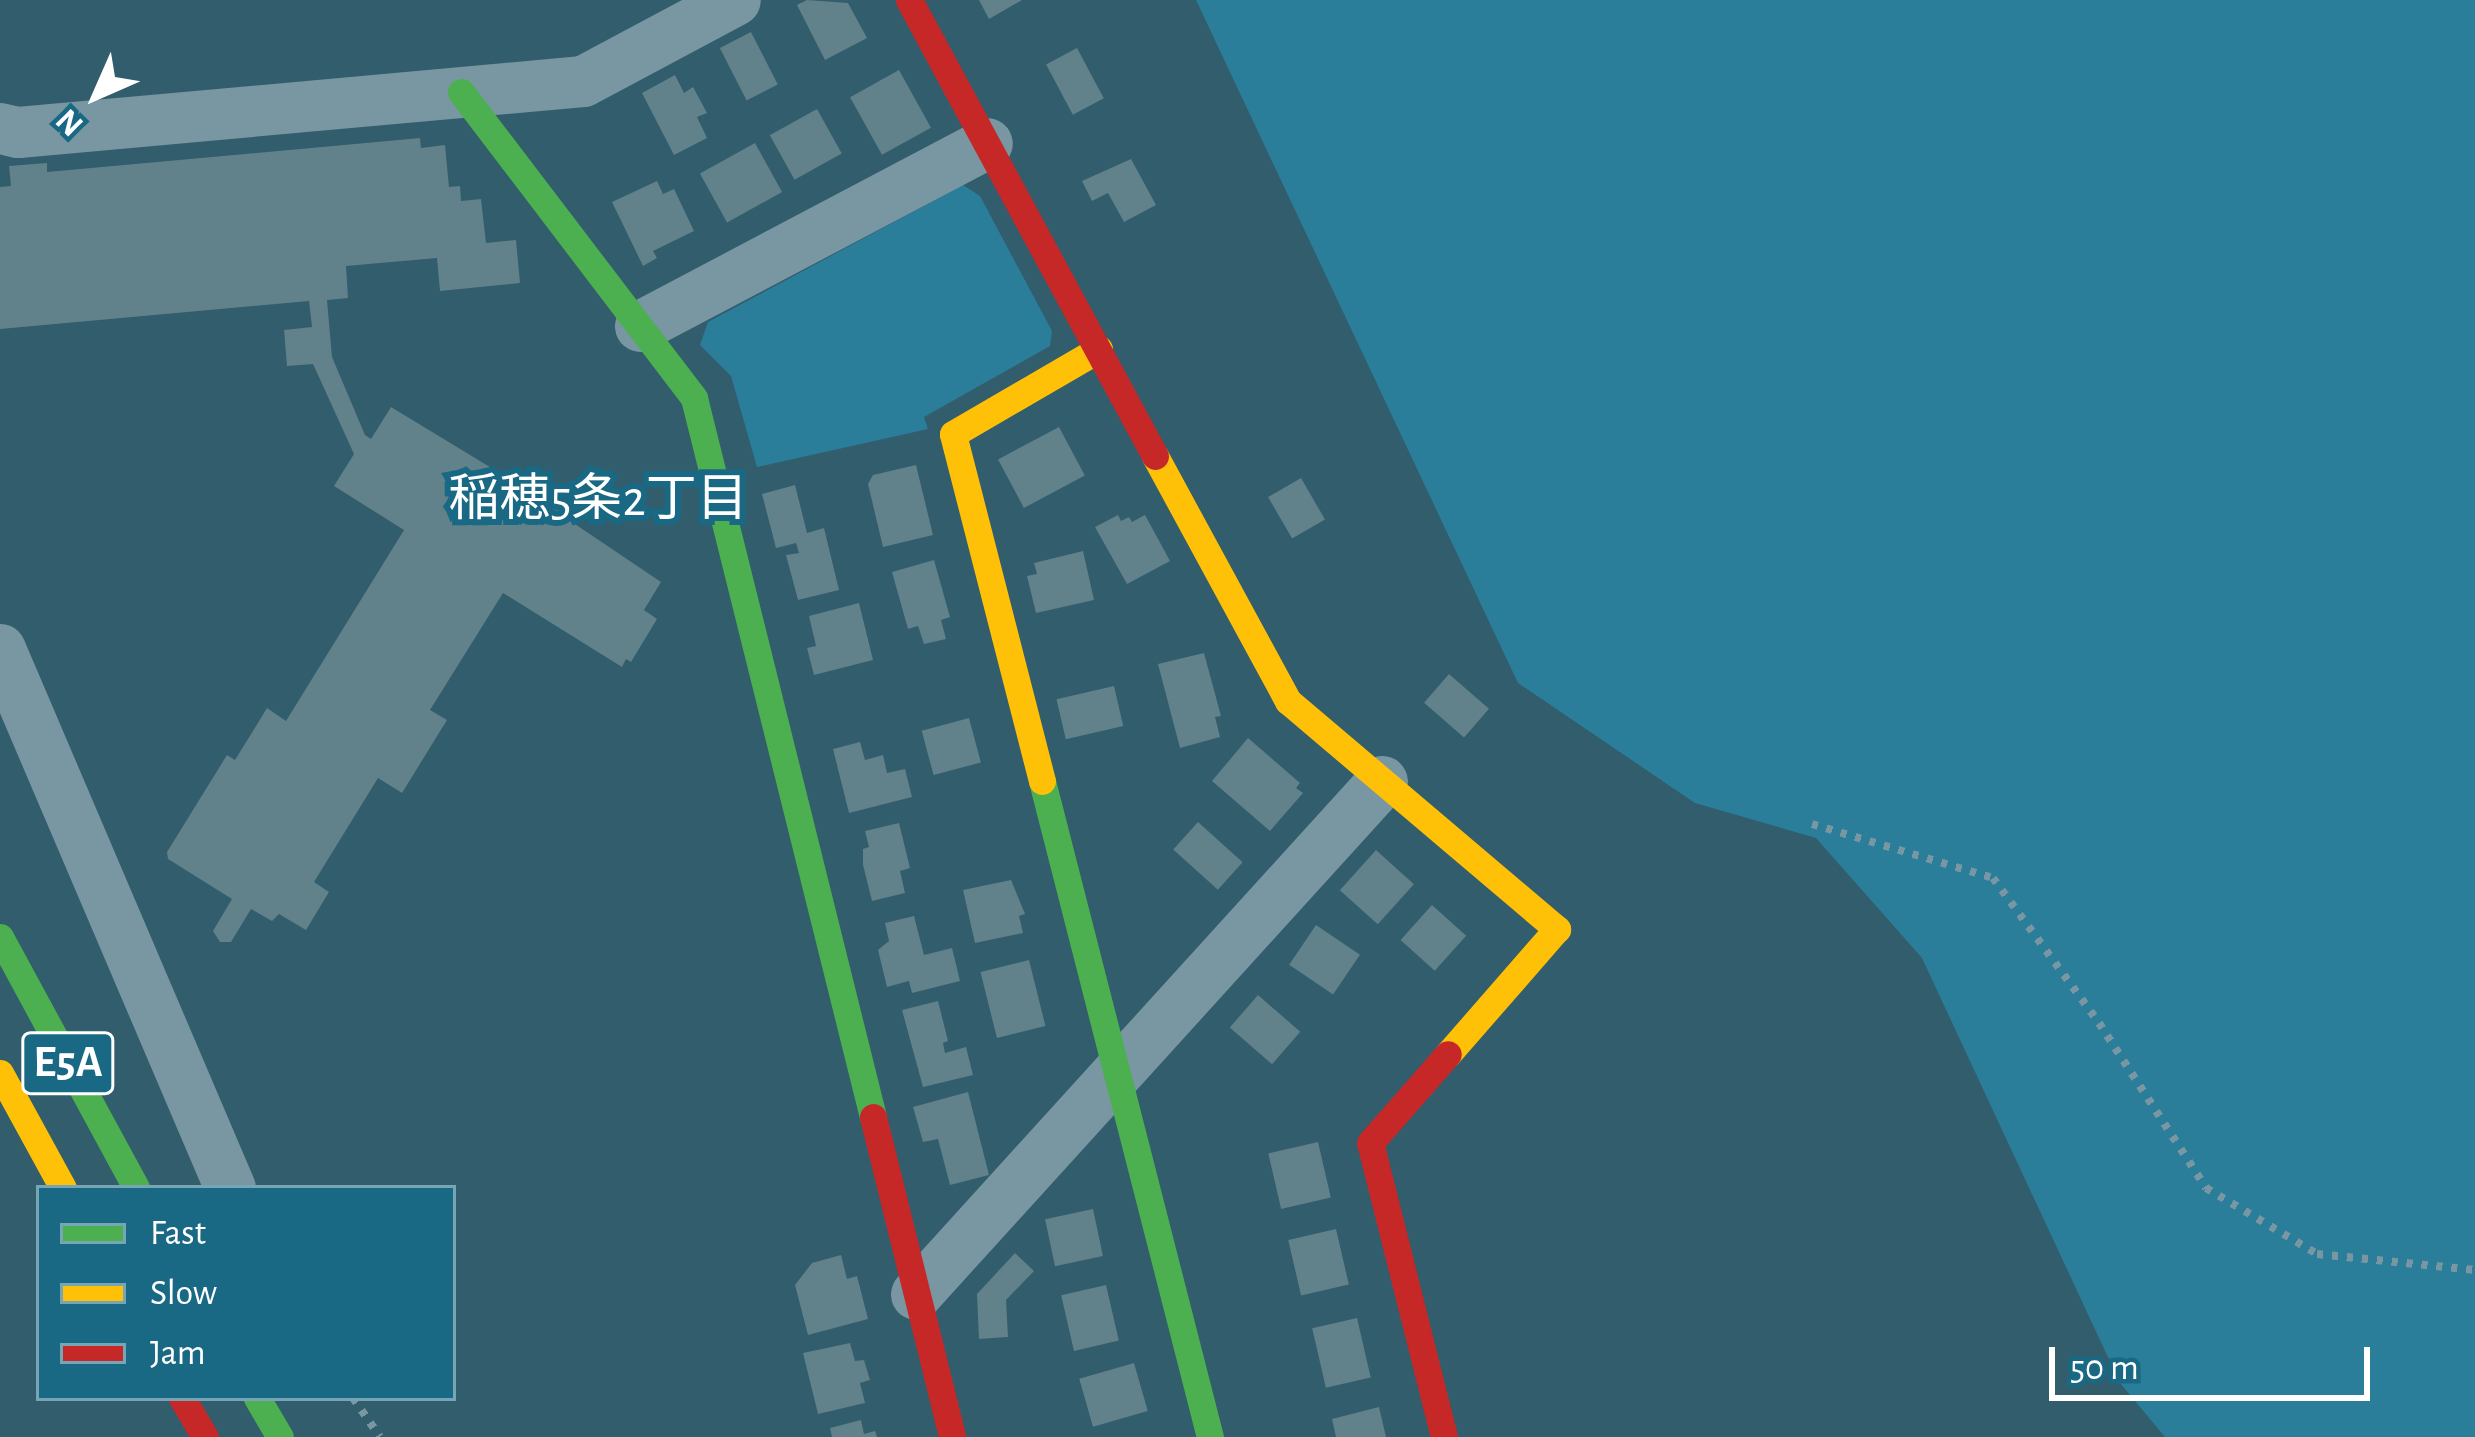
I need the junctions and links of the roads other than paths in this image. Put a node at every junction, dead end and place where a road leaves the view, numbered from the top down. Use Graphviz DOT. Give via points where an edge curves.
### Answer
graph roads {
  1 [pos="736,0"];
  2 [pos="909,0"];
  3 [pos="461,92"];
  4 [pos="0,128"];
  5 [pos="987,143"];
  6 [pos="640,326"];
  7 [pos="1099,350"];
  8 [pos="0,649"];
  9 [pos="1382,781"];
  10 [pos="0,937"];
  11 [pos="0,1072"];
  12 [pos="1117,1073"];
  13 [pos="61,1185"];
  14 [pos="134,1185"];
  15 [pos="229,1185"];
  16 [pos="916,1294"];
  17 [pos="184,1401"];
  18 [pos="259,1401"];
  19 [pos="205,1437"];
  20 [pos="280,1437"];
  21 [pos="952,1437"];
  22 [pos="1210,1437"];
  23 [pos="1444,1437"];
  1 -- 3 [label="street" via="583,80"];
  2 -- 5 [label="main road"];
  3 -- 4 [label="street"];
  3 -- 6 [label="main road"];
  5 -- 6 [label="street"];
  5 -- 7 [label="main road"];
  6 -- 16 [label="main road" via="694,398"];
  7 -- 9 [label="main road" via="1288,701"];
  7 -- 12 [label="main road" via="953,434"];
  8 -- 15 [label="street"];
  9 -- 12 [label="street"];
  9 -- 23 [label="main road" via="1557,929 1370,1143"];
  10 -- 14 [label="main road, E5A"];
  11 -- 13 [label="main road, E5A"];
  12 -- 16 [label="street"];
  12 -- 22 [label="main road"];
  16 -- 21 [label="main road"];
  17 -- 19 [label="main road"];
  18 -- 20 [label="main road"];
}
